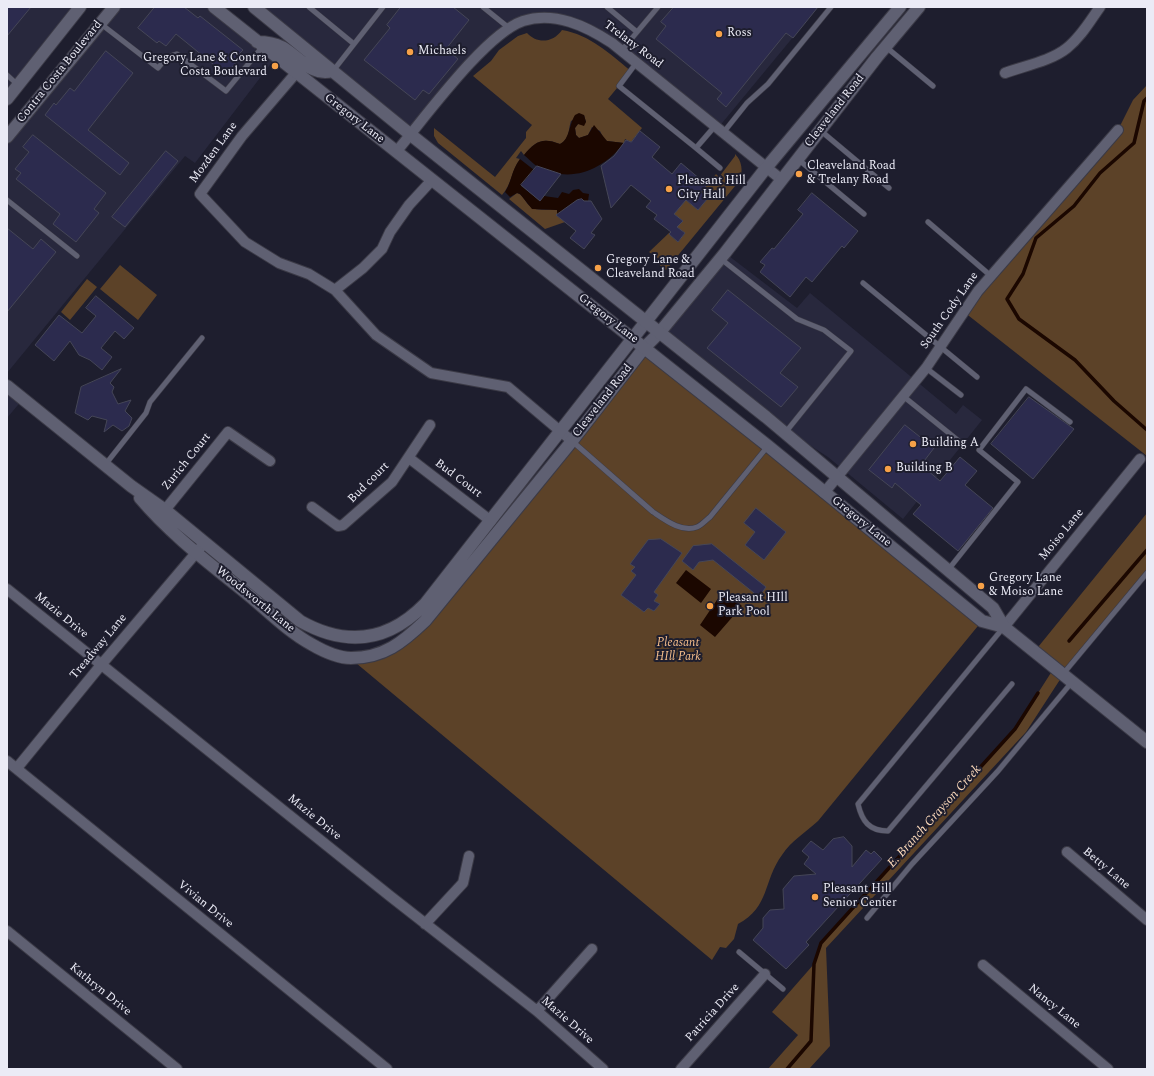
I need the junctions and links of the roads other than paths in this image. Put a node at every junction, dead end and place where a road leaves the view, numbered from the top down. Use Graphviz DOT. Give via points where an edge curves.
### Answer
graph roads {
  1 [pos="80,7"];
  2 [pos="114,7"];
  3 [pos="214,7"];
  4 [pos="254,7"];
  5 [pos="309,7"];
  6 [pos="383,7"];
  7 [pos="483,7"];
  8 [pos="607,7"];
  9 [pos="658,7"];
  10 [pos="831,7"];
  11 [pos="899,7"];
  12 [pos="919,7"];
  13 [pos="1100,7"];
  14 [pos="100,23"];
  15 [pos="509,28"];
  16 [pos="637,32"];
  17 [pos="260,44"];
  18 [pos="354,44"];
  19 [pos="886,47"];
  20 [pos="622,50"];
  21 [pos="637,62"];
  22 [pos="332,71"];
  23 [pos="1005,73"];
  24 [pos="296,74"];
  25 [pos="7,75"];
  26 [pos="19,85"];
  27 [pos="933,86"];
  28 [pos="7,99"];
  29 [pos="719,129"];
  30 [pos="820,130"];
  31 [pos="1118,130"];
  32 [pos="411,135"];
  33 [pos="7,137"];
  34 [pos="696,148"];
  35 [pos="396,152"];
  36 [pos="798,159"];
  37 [pos="720,168"];
  38 [pos="766,168"];
  39 [pos="432,180"];
  40 [pos="782,180"];
  41 [pos="889,188"];
  42 [pos="7,200"];
  43 [pos="864,214"];
  44 [pos="928,222"];
  45 [pos="77,256"];
  46 [pos="720,258"];
  47 [pos="991,276"];
  48 [pos="863,283"];
  49 [pos="335,290"];
  50 [pos="646,321"];
  51 [pos="660,332"];
  52 [pos="202,338"];
  53 [pos="633,339"];
  54 [pos="941,346"];
  55 [pos="644,348"];
  56 [pos="926,368"];
  57 [pos="977,377"];
  58 [pos="7,387"];
  59 [pos="961,395"];
  60 [pos="902,396"];
  61 [pos="1070,422"];
  62 [pos="430,425"];
  63 [pos="561,432"];
  64 [pos="785,432"];
  65 [pos="572,441"];
  66 [pos="960,442"];
  67 [pos="768,446"];
  68 [pos="409,458"];
  69 [pos="1140,459"];
  70 [pos="270,461"];
  71 [pos="105,465"];
  72 [pos="838,476"];
  73 [pos="130,486"];
  74 [pos="824,493"];
  75 [pos="312,508"];
  76 [pos="165,510"];
  77 [pos="491,520"];
  78 [pos="200,548"];
  79 [pos="948,570"];
  80 [pos="1147,573"];
  81 [pos="7,589"];
  82 [pos="404,623"];
  83 [pos="1004,627"];
  84 [pos="351,638"];
  85 [pos="403,642"];
  86 [pos="350,658"];
  87 [pos="101,665"];
  88 [pos="1067,679"];
  89 [pos="1012,684"];
  90 [pos="1147,742"];
  91 [pos="7,761"];
  92 [pos="17,768"];
  93 [pos="1067,852"];
  94 [pos="469,856"];
  95 [pos="867,918"];
  96 [pos="1147,920"];
  97 [pos="425,924"];
  98 [pos="7,931"];
  99 [pos="592,949"];
  100 [pos="739,952"];
  101 [pos="983,965"];
  102 [pos="765,974"];
  103 [pos="783,990"];
  104 [pos="537,1011"];
  105 [pos="177,1069"];
  106 [pos="387,1069"];
  107 [pos="603,1069"];
  108 [pos="681,1069"];
  109 [pos="1108,1069"];
  1 -- 26 [label="main road, Contra Costa Boulevard"];
  2 -- 14 [label="main road, Contra Costa Boulevard"];
  3 -- 17 [label="main road, Gregory Lane"];
  4 -- 22 [label="main road, Gregory Lane"];
  5 -- 18 [label="lane"];
  6 -- 18 [label="lane"];
  7 -- 15 [label="lane"];
  8 -- 16 [label="lane"];
  9 -- 16 [label="lane"];
  10 -- 29 [label="lane" via="768,84"];
  11 -- 38 [label="main road, Cleaveland Road"];
  12 -- 19 [label="main road, Cleaveland Road"];
  13 -- 23 [label="street" via="1067,48"];
  14 -- 17 [label="lane" via="158,68 167,57 177,54 226,91"];
  14 -- 33 [label="main road, Contra Costa Boulevard"];
  15 -- 20 [label="street, Trelany Road" via="524,21 558,19 590,29"];
  15 -- 32 [label="street, Trelany Road" via="470,64"];
  16 -- 20 [label="lane"];
  17 -- 22 [label="main road" via="272,43 318,71"];
  17 -- 24 [label="main road, Gregory Lane"];
  18 -- 22 [label="lane"];
  19 -- 27 [label="lane"];
  19 -- 30 [label="main road, Cleaveland Road"];
  20 -- 21 [label="street, Trelany Road"];
  21 -- 29 [label="street, Trelany Road"];
  21 -- 34 [label="lane" via="619,86"];
  22 -- 32 [label="main road, Gregory Lane"];
  24 -- 35 [label="main road, Gregory Lane"];
  24 -- 49 [label="street, Mozden Lane" via="242,136 200,194 245,242 279,263 309,274"];
  25 -- 26 [label="lane"];
  26 -- 28 [label="main road, Contra Costa Boulevard"];
  29 -- 34 [label="lane"];
  29 -- 38 [label="street, Trelany Road"];
  30 -- 36 [label="main road, Cleaveland Road"];
  30 -- 41 [label="lane"];
  31 -- 47 [label="street, South Cody Lane"];
  32 -- 35 [label="street, Trelany Road"];
  32 -- 50 [label="main road, Gregory Lane"];
  34 -- 37 [label="lane"];
  35 -- 39 [label="main road, Gregory Lane"];
  36 -- 40 [label="main road, Cleaveland Road"];
  36 -- 43 [label="lane"];
  38 -- 40 [label="street, Trelany Road"];
  38 -- 50 [label="main road, Cleaveland Road"];
  39 -- 49 [label="street" via="409,205 390,232 382,249"];
  39 -- 53 [label="main road, Gregory Lane"];
  40 -- 46 [label="main road, Cleaveland Road"];
  42 -- 45 [label="lane"];
  44 -- 47 [label="lane"];
  46 -- 51 [label="main road, Cleaveland Road"];
  46 -- 64 [label="lane" via="797,319 824,330 851,351"];
  47 -- 54 [label="street, South Cody Lane"];
  48 -- 54 [label="lane"];
  49 -- 63 [label="street, Mozden Lane" via="376,335 431,373 508,387"];
  50 -- 51 [label="main road, Gregory Lane"];
  50 -- 53 [label="main road, Cleaveland Road"];
  51 -- 55 [label="main road, Cleaveland Road"];
  51 -- 64 [label="main road, Gregory Lane"];
  52 -- 71 [label="lane" via="150,402 146,413"];
  53 -- 55 [label="main road, Gregory Lane"];
  53 -- 63 [label="main road, Cleaveland Road"];
  54 -- 56 [label="street, South Cody Lane"];
  54 -- 57 [label="lane"];
  55 -- 65 [label="main road, Cleaveland Road"];
  55 -- 67 [label="main road, Gregory Lane"];
  56 -- 59 [label="lane"];
  56 -- 60 [label="street, South Cody Lane"];
  58 -- 71 [label="main road, Woodsworth Lane"];
  60 -- 66 [label="lane"];
  60 -- 72 [label="street, South Cody Lane"];
  61 -- 79 [label="lane" via="1026,389 979,450 1018,482"];
  62 -- 68 [label="street, Bud court"];
  63 -- 65 [label="street, Mozden Lane"];
  63 -- 77 [label="main road, Cleaveland Road"];
  64 -- 72 [label="main road, Gregory Lane"];
  65 -- 67 [label="lane" via="653,512 668,522 688,529 698,527 710,517"];
  65 -- 85 [label="main road, Cleaveland Road" via="425,621"];
  67 -- 74 [label="main road, Gregory Lane"];
  68 -- 75 [label="street, Bud court" via="392,482 343,525 338,526"];
  68 -- 77 [label="street, Bud Court"];
  69 -- 83 [label="street, Moiso Lane"];
  70 -- 76 [label="street, Zurich Court" via="228,432"];
  71 -- 73 [label="main road, Woodsworth Lane"];
  72 -- 74 [label="street, South Cody Lane"];
  72 -- 79 [label="main road, Gregory Lane"];
  73 -- 76 [label="main road, Woodsworth Lane"];
  73 -- 78 [label="main road, Woodsworth Lane" via="156,517"];
  74 -- 83 [label="main road, Gregory Lane" via="982,621"];
  76 -- 78 [label="main road, Woodsworth Lane"];
  77 -- 82 [label="main road, Cleaveland Road" via="425,604"];
  78 -- 84 [label="main road, Woodsworth Lane" via="300,622 336,636"];
  78 -- 86 [label="main road, Woodsworth Lane" via="310,643 336,656"];
  78 -- 87 [label="street, Treadway Lane"];
  79 -- 83 [label="main road, Gregory Lane" via="993,608"];
  80 -- 88 [label="lane"];
  81 -- 87 [label="street, Mazie Drive"];
  82 -- 84 [label="main road, Woodsworth Lane" via="382,634"];
  83 -- 88 [label="main road, Gregory Lane"];
  83 -- 89 [label="lane" via="858,804 861,818 870,827 888,831"];
  84 -- 86 [label="main road"];
  85 -- 86 [label="main road, Woodsworth Lane" via="368,657"];
  87 -- 92 [label="street, Treadway Lane"];
  87 -- 97 [label="street, Mazie Drive"];
  88 -- 90 [label="main road, Gregory Lane"];
  88 -- 95 [label="lane" via="998,771 912,864"];
  91 -- 92 [label="street, Vivian Drive"];
  92 -- 106 [label="street, Vivian Drive"];
  93 -- 96 [label="street, Betty Lane"];
  94 -- 97 [label="street" via="462,883"];
  97 -- 104 [label="street, Mazie Drive"];
  98 -- 105 [label="street, Kathryn Drive"];
  99 -- 104 [label="street"];
  100 -- 102 [label="lane"];
  101 -- 109 [label="street, Nancy Lane"];
  102 -- 103 [label="lane"];
  102 -- 108 [label="street, Patricia Drive"];
  104 -- 107 [label="street, Mazie Drive"];
}
